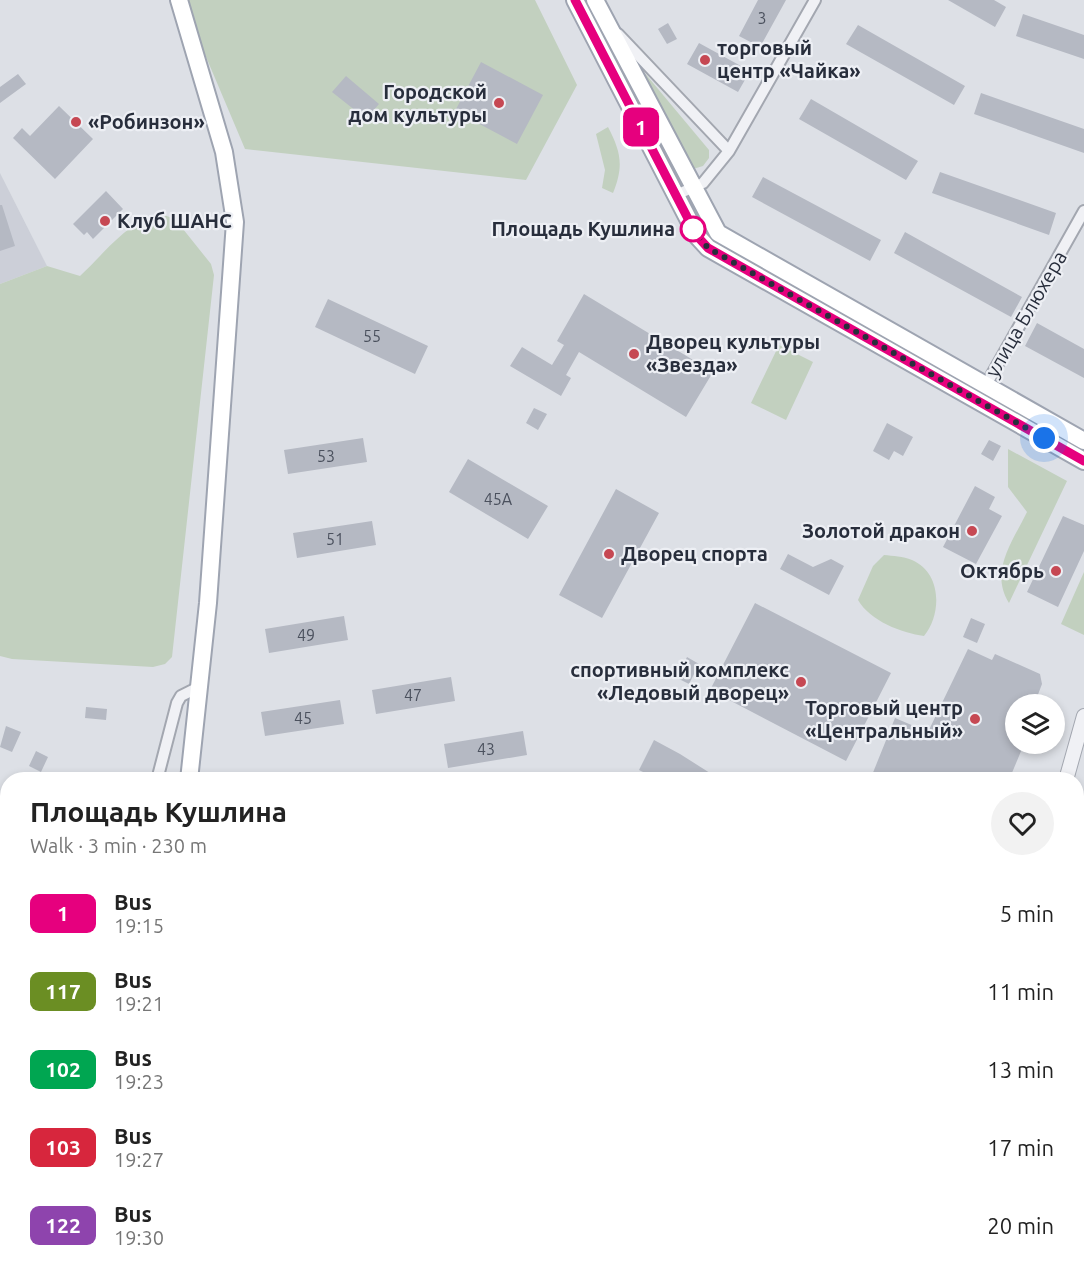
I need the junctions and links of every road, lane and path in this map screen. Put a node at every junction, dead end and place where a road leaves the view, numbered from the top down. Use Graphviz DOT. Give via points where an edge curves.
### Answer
graph roads {
  1 [pos="179,0"];
  2 [pos="575,0"];
  3 [pos="595,0"];
  4 [pos="815,0"];
  5 [pos="606,21"];
  6 [pos="729,152"];
  7 [pos="693,189"];
  8 [pos="676,195"];
  9 [pos="1084,211"];
  10 [pos="986,385"];
  11 [pos="1084,441"];
  12 [pos="1084,461"];
  13 [pos="199,687"];
  14 [pos="1084,716"];
  15 [pos="159,772"];
  16 [pos="190,772"];
  17 [pos="1068,772"];
  1 -- 13 [label="main road" via="224,152 235,222"];
  2 -- 8 [label="main road"];
  3 -- 5 [label="main road"];
  4 -- 6 [label="street"];
  5 -- 6 [label="street"];
  5 -- 7 [label="main road"];
  6 -- 7 [label="street" via="708,178"];
  7 -- 8 [label="street"];
  7 -- 10 [label="main road" via="718,233"];
  8 -- 12 [label="main road" via="697,236 708,248"];
  9 -- 10 [label="street, улица Блюхера"];
  10 -- 11 [label="main road"];
  13 -- 15 [label="street" via="181,696 177,703"];
  13 -- 16 [label="main road"];
  14 -- 17 [label="street"];
}
